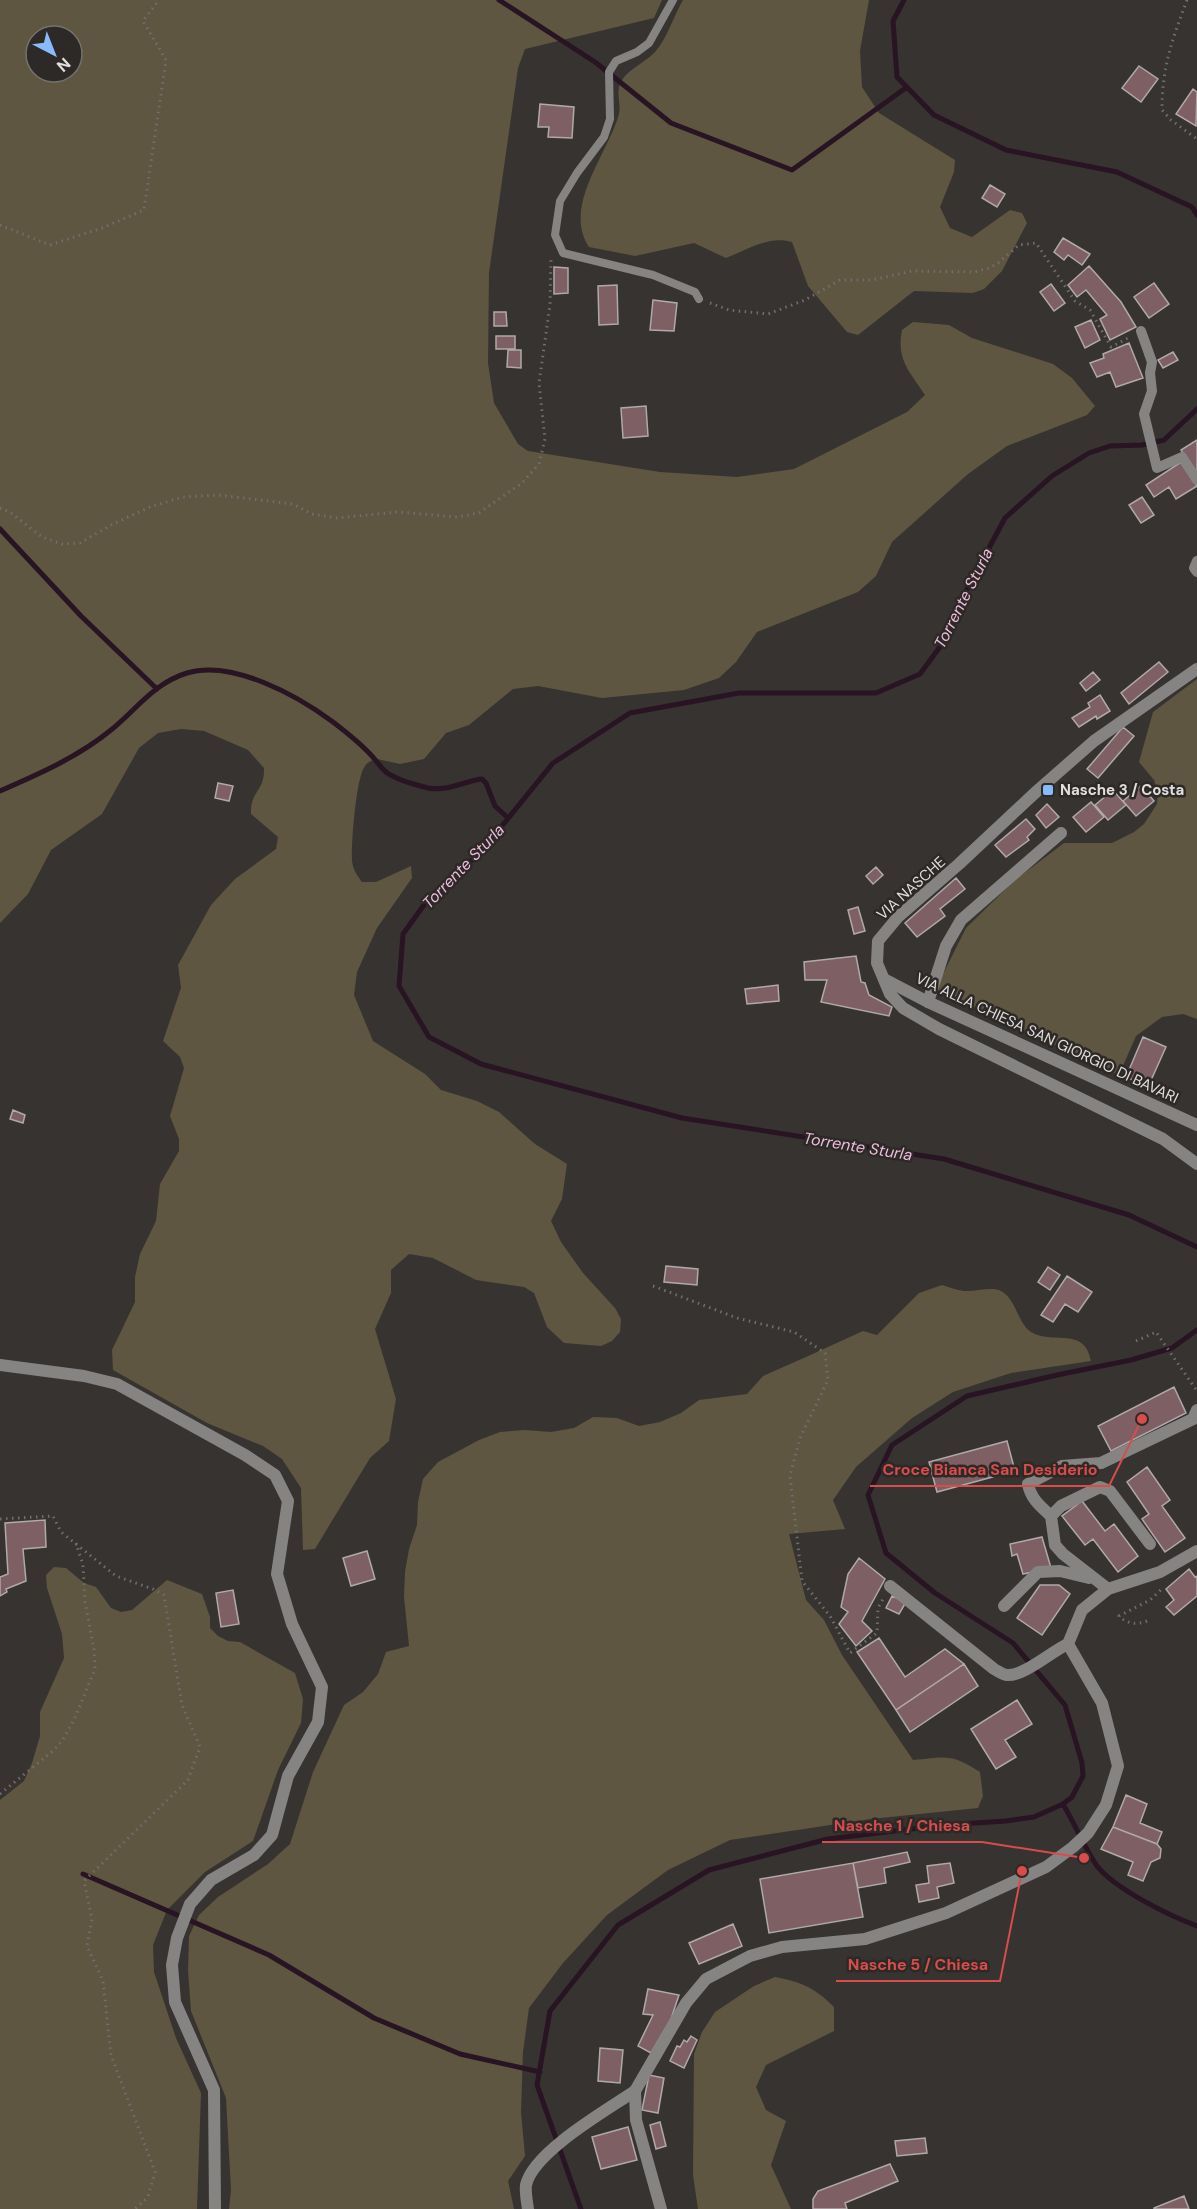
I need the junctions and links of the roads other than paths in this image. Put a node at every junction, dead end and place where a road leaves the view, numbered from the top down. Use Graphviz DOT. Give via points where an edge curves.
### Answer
graph roads {
  1 [pos="673,0"];
  2 [pos="699,299"];
  3 [pos="1141,331"];
  4 [pos="1197,480"];
  5 [pos="1197,561"];
  6 [pos="1197,572"];
  7 [pos="1197,669"];
  8 [pos="1061,833"];
  9 [pos="884,979"];
  10 [pos="928,1002"];
  11 [pos="1197,1125"];
  12 [pos="1197,1164"];
  13 [pos="0,1365"];
  14 [pos="1197,1410"];
  15 [pos="1051,1516"];
  16 [pos="1150,1544"];
  17 [pos="1197,1551"];
  18 [pos="1093,1579"];
  19 [pos="890,1587"];
  20 [pos="1108,1589"];
  21 [pos="1004,1606"];
  22 [pos="1068,1644"];
  23 [pos="635,2091"];
  24 [pos="215,2209"];
  25 [pos="528,2209"];
  26 [pos="661,2209"];
  1 -- 2 [label="lane" via="649,43 616,62 609,72 609,119 604,137 560,201 555,235 563,253 653,276 695,292"];
  3 -- 4 [label="street" via="1152,362 1152,391 1144,414 1157,468 1182,458"];
  5 -- 6 [label="street"];
  7 -- 9 [label="street, VIA NASCHE" via="1094,741 898,917 878,941 877,963"];
  8 -- 10 [label="street" via="961,920 946,946"];
  9 -- 10 [label="street, VIA ALLA CHIESA SAN GIORGIO DI BAVARI"];
  9 -- 12 [label="street, VIA NASCHE" via="890,994 903,1008 1163,1139"];
  10 -- 11 [label="street, VIA ALLA CHIESA SAN GIORGIO DI BAVARI"];
  13 -- 24 [label="street" via="117,1384 275,1475 288,1501 277,1574 292,1624 322,1687 318,1722 288,1776 272,1835 254,1855 211,1880 190,1904 172,1965 175,2002 214,2090"];
  14 -- 15 [label="street" via="1193,1419 1101,1463 1062,1466 1028,1484 1030,1494"];
  15 -- 16 [label="street" via="1061,1506 1100,1487 1110,1491"];
  15 -- 18 [label="street" via="1055,1545"];
  17 -- 20 [label="street" via="1160,1572"];
  18 -- 20 [label="street"];
  18 -- 21 [label="street" via="1060,1571 1038,1572"];
  19 -- 22 [label="street" via="1006,1675 1019,1674"];
  20 -- 22 [label="street" via="1082,1610"];
  22 -- 23 [label="street" via="1101,1702 1118,1766 1106,1805 1088,1833 1046,1867 946,1913 866,1940 782,1947 750,1956 706,1978 686,2003"];
  23 -- 25 [label="street" via="540,2159 526,2185"];
  23 -- 26 [label="street" via="636,2120"];
}
